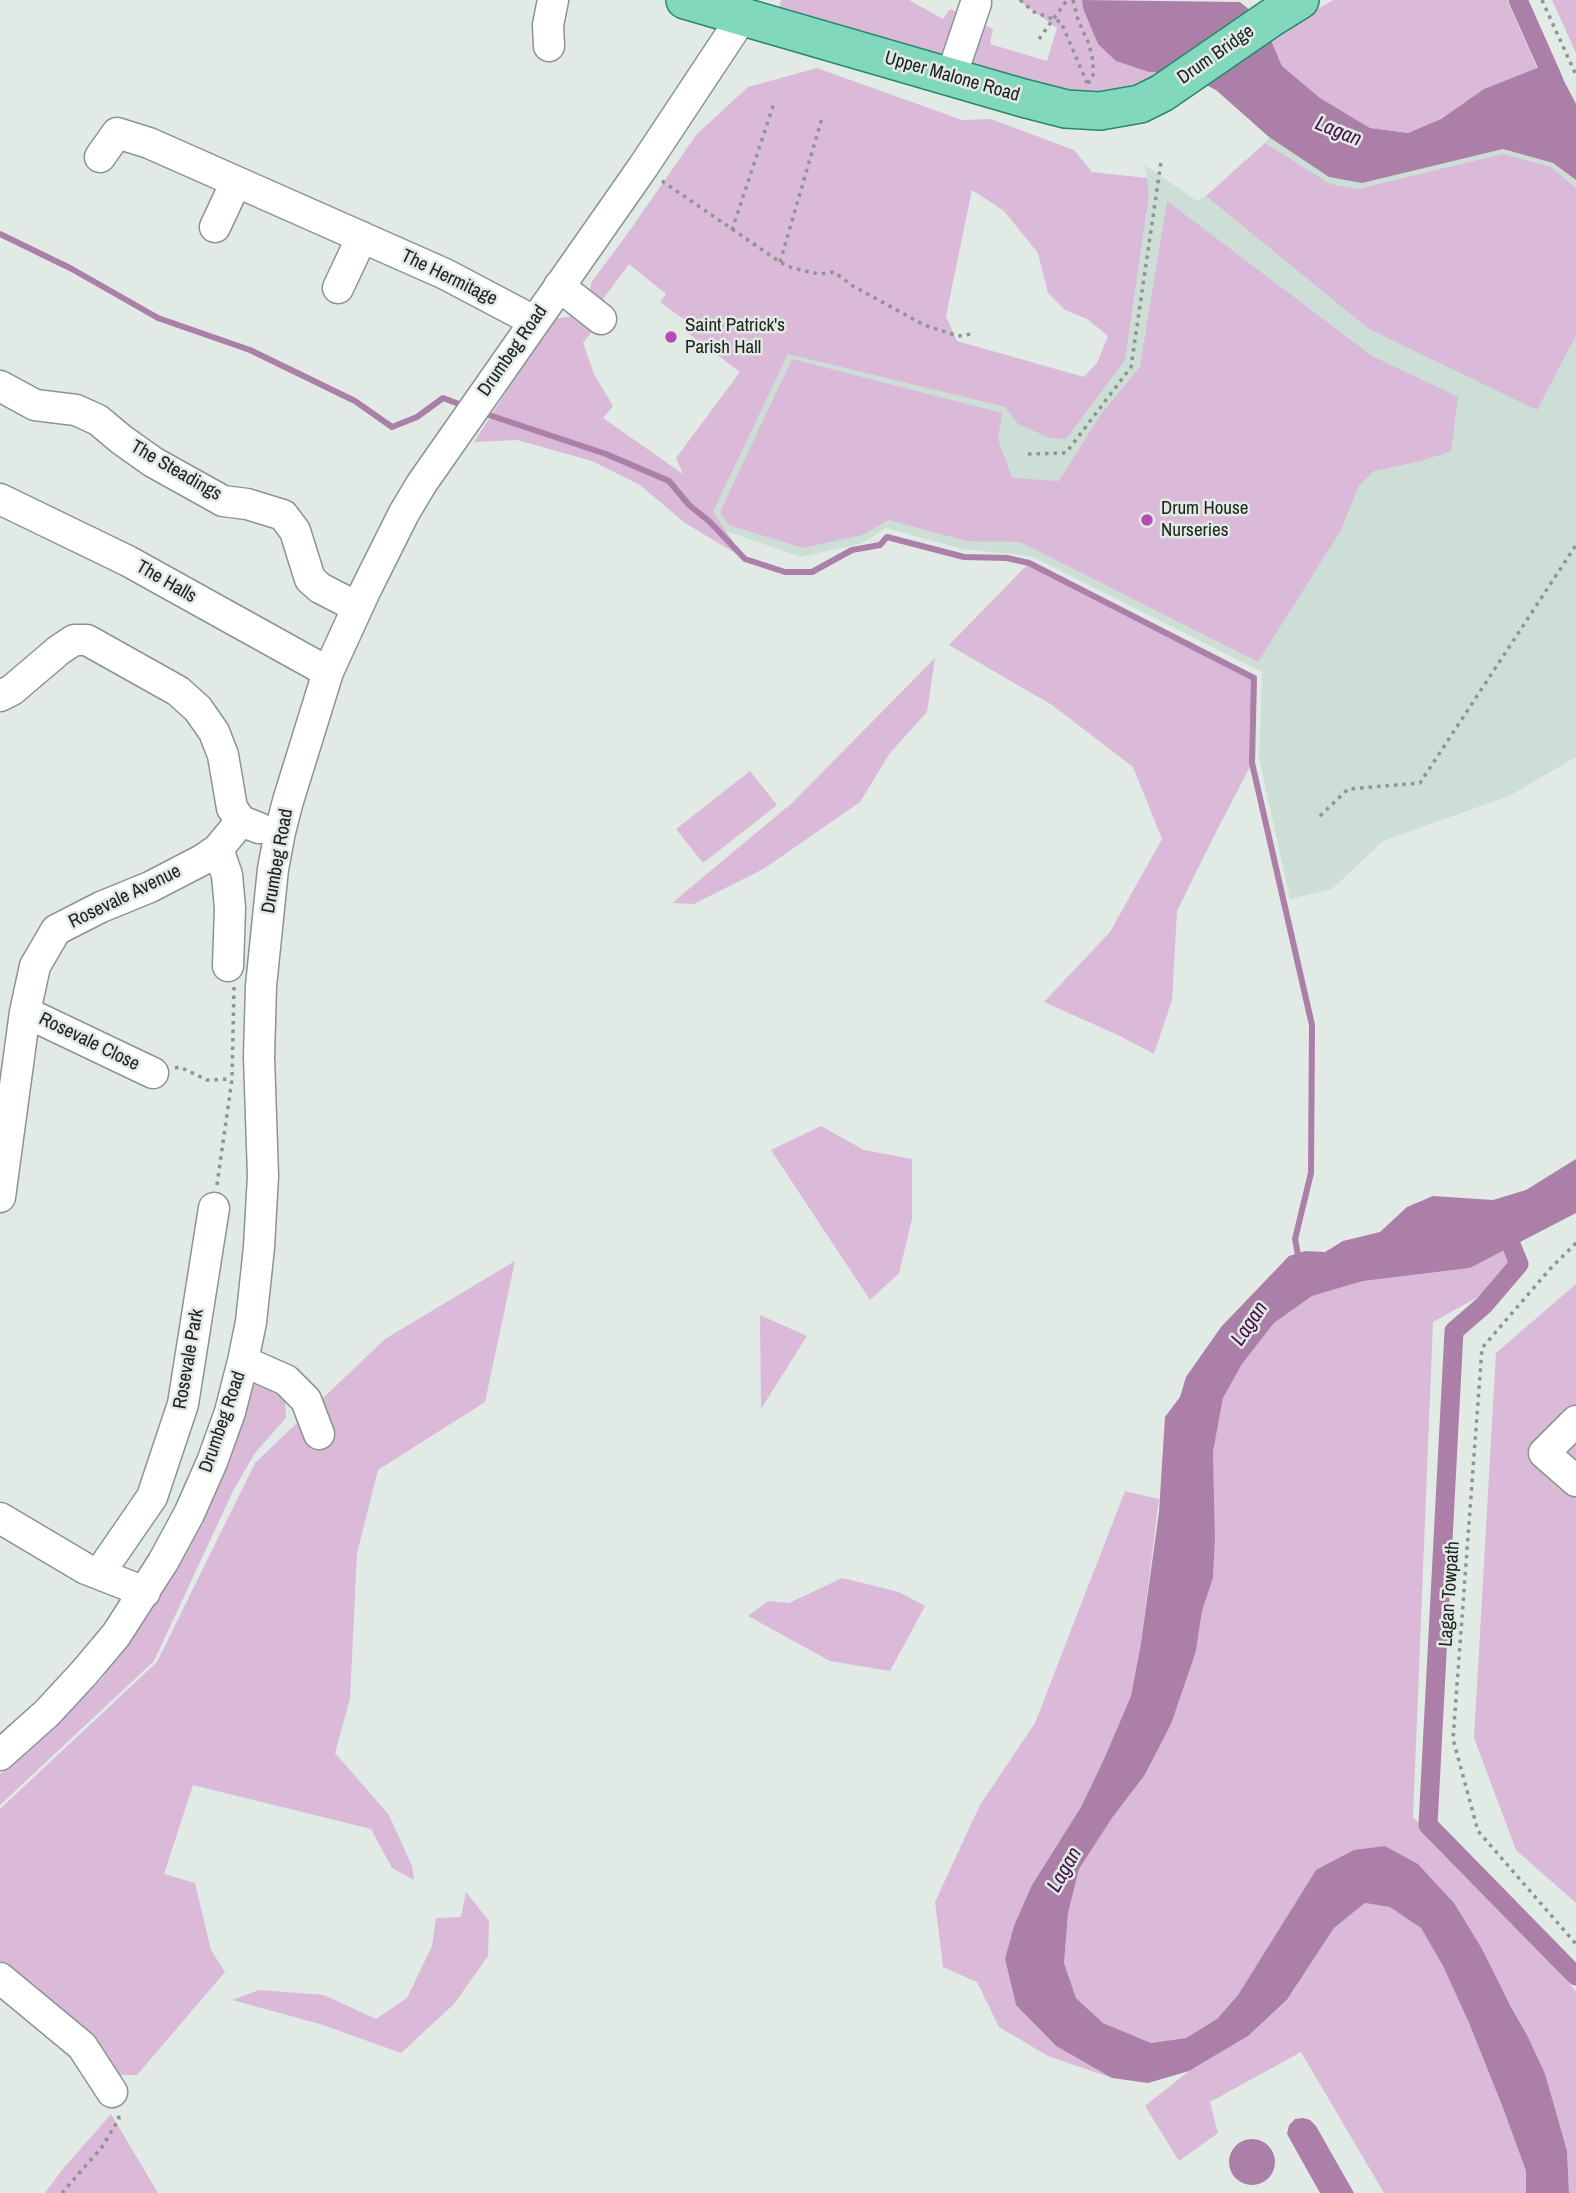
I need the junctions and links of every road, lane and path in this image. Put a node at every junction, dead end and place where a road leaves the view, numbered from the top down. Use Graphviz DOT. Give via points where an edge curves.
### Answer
graph roads {
  1 [pos="553,0"];
  2 [pos="1020,0"];
  3 [pos="1067,0"];
  4 [pos="1073,0"];
  5 [pos="1542,0"];
  6 [pos="699,2"];
  7 [pos="976,3"];
  8 [pos="1285,9"];
  9 [pos="743,16"];
  10 [pos="1053,19"];
  11 [pos="1039,39"];
  12 [pos="549,46"];
  13 [pos="1576,75"];
  14 [pos="951,77"];
  15 [pos="1162,93"];
  16 [pos="774,103"];
  17 [pos="822,118"];
  18 [pos="100,158"];
  19 [pos="1161,162"];
  20 [pos="643,167"];
  21 [pos="236,182"];
  22 [pos="215,227"];
  23 [pos="732,230"];
  24 [pos="362,237"];
  25 [pos="780,262"];
  26 [pos="559,286"];
  27 [pos="338,288"];
  28 [pos="601,320"];
  29 [pos="534,321"];
  30 [pos="972,334"];
  31 [pos="0,386"];
  32 [pos="1028,454"];
  33 [pos="0,499"];
  34 [pos="1576,545"];
  35 [pos="357,607"];
  36 [pos="328,672"];
  37 [pos="0,696"];
  38 [pos="1320,816"];
  39 [pos="241,821"];
  40 [pos="280,832"];
  41 [pos="218,849"];
  42 [pos="229,965"];
  43 [pos="26,1012"];
  44 [pos="153,1073"];
  45 [pos="232,1079"];
  46 [pos="0,1197"];
  47 [pos="214,1208"];
  48 [pos="1576,1243"];
  49 [pos="243,1361"];
  50 [pos="1576,1421"];
  51 [pos="319,1434"];
  52 [pos="1576,1481"];
  53 [pos="0,1518"];
  54 [pos="99,1574"];
  55 [pos="145,1592"];
  56 [pos="0,1755"];
  57 [pos="1576,1944"];
  58 [pos="0,1978"];
  59 [pos="112,2092"];
  60 [pos="62,2193"];
  1 -- 12 [label="street"];
  2 -- 10 [label="path"];
  3 -- 10 [label="path"];
  4 -- 10 [label="path" via="1093,61 1088,85 1060,22"];
  5 -- 13 [label="path"];
  6 -- 9 [label="main road, Upper Malone Road"];
  7 -- 14 [label="street"];
  8 -- 15 [label="main road, Drum Bridge"];
  9 -- 14 [label="main road, Upper Malone Road"];
  9 -- 20 [label="street, Drumbeg Road"];
  10 -- 11 [label="path"];
  14 -- 15 [label="main road, Upper Malone Road" via="1066,109 1121,108"];
  16 -- 23 [label="path"];
  17 -- 25 [label="path"];
  18 -- 21 [label="street, The Hermitage" via="117,133"];
  19 -- 32 [label="path" via="1131,367 1066,453"];
  20 -- 23 [label="path"];
  20 -- 26 [label="street, Drumbeg Road"];
  21 -- 22 [label="street"];
  21 -- 24 [label="street, The Hermitage"];
  23 -- 25 [label="path"];
  24 -- 27 [label="street"];
  24 -- 29 [label="street, The Hermitage" via="446,274"];
  25 -- 30 [label="path" via="819,274 834,272 924,325 958,336"];
  26 -- 28 [label="street"];
  26 -- 29 [label="street, Drumbeg Road"];
  29 -- 35 [label="street, Drumbeg Road" via="404,513"];
  31 -- 35 [label="street, The Steadings" via="35,405 76,410 98,420 153,462 223,501 284,515 295,531 310,579"];
  33 -- 36 [label="street, The Halls" via="128,561"];
  34 -- 38 [label="path" via="1420,783 1348,789"];
  35 -- 36 [label="street, Drumbeg Road"];
  36 -- 40 [label="street, Drumbeg Road"];
  37 -- 39 [label="street" via="74,640 87,640 114,654 178,691 198,709 223,755 232,808"];
  39 -- 40 [label="street"];
  39 -- 41 [label="street, Rosevale Avenue"];
  40 -- 49 [label="street, Drumbeg Road" via="261,986 262,1188 251,1322"];
  41 -- 42 [label="street" via="227,875"];
  41 -- 43 [label="street, Rosevale Avenue" via="150,887 56,930 35,966"];
  42 -- 45 [label="path" via="234,980"];
  43 -- 44 [label="street, Rosevale Close"];
  43 -- 46 [label="street, Rosevale Avenue"];
  44 -- 45 [label="path" via="180,1067 207,1080"];
  45 -- 47 [label="path"];
  47 -- 54 [label="street, Rosevale Park" via="183,1404 152,1497"];
  48 -- 57 [label="path, Lagan Towpath" via="1482,1349 1453,1739 1478,1830"];
  49 -- 51 [label="street" via="286,1380 306,1400"];
  49 -- 55 [label="street, Drumbeg Road" via="212,1462"];
  50 -- 52 [label="street" via="1544,1452"];
  53 -- 54 [label="street"];
  54 -- 55 [label="street"];
  55 -- 56 [label="street, Drumbeg Road" via="84,1673"];
  58 -- 59 [label="street" via="82,2046"];
  59 -- 60 [label="path" via="118,2119 102,2147"];
}
